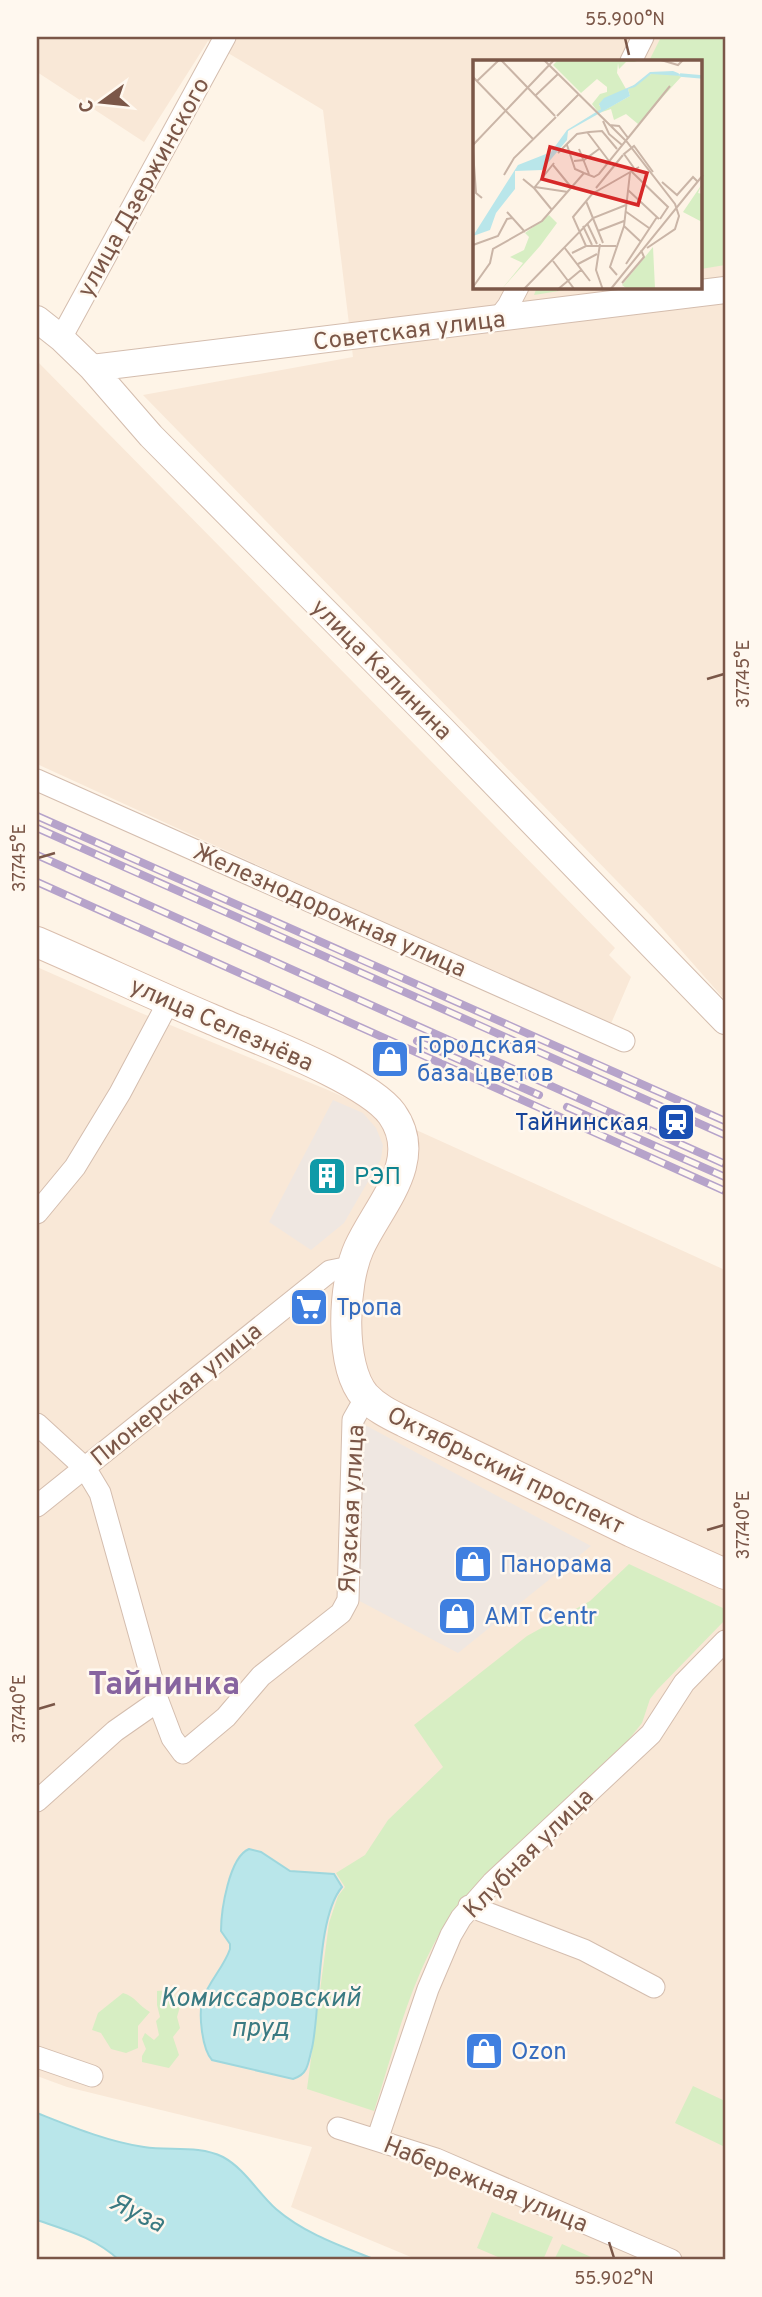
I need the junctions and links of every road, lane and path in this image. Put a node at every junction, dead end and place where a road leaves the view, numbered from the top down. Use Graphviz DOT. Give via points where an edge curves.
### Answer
graph roads {
  1 [pos="225,37"];
  2 [pos="643,37"];
  3 [pos="632,60"];
  4 [pos="516,289"];
  5 [pos="725,290"];
  6 [pos="37,319"];
  7 [pos="498,319"];
  8 [pos="61,338"];
  9 [pos="92,368"];
  10 [pos="37,780"];
  11 [pos="37,942"];
  12 [pos="169,1001"];
  13 [pos="725,1021"];
  14 [pos="624,1041"];
  15 [pos="396,1121"];
  16 [pos="37,1213"];
  17 [pos="353,1271"];
  18 [pos="366,1396"];
  19 [pos="37,1424"];
  20 [pos="85,1468"];
  21 [pos="37,1506"];
  22 [pos="725,1573"];
  23 [pos="725,1641"];
  24 [pos="158,1700"];
  25 [pos="37,1801"];
  26 [pos="469,1906"];
  27 [pos="654,1987"];
  28 [pos="37,2057"];
  29 [pos="92,2076"];
  30 [pos="338,2128"];
  31 [pos="377,2140"];
  32 [pos="671,2260"];
  1 -- 8 [label="street, улица Дзержинского"];
  2 -- 3 [label="street"];
  4 -- 7 [label="street"];
  5 -- 7 [label="street, Советская улица"];
  6 -- 8 [label="street, улица Калинина"];
  7 -- 9 [label="street, Советская улица"];
  8 -- 9 [label="street, улица Калинина"];
  9 -- 13 [label="street, улица Калинина" via="152,436"];
  10 -- 14 [label="street, Железнодорожная улица"];
  11 -- 12 [label="main road, улица Селезнёва"];
  12 -- 15 [label="main road, улица Селезнёва" via="352,1083 378,1100"];
  12 -- 16 [label="street" via="81,1156"];
  15 -- 17 [label="main road, Октябрьский проспект" via="404,1144 401,1172 359,1250"];
  17 -- 18 [label="main road, Октябрьский проспект" via="348,1358"];
  17 -- 20 [label="street, Пионерская улица" via="330,1271"];
  18 -- 22 [label="main road, Октябрьский проспект" via="405,1422"];
  18 -- 24 [label="street, Яузская улица" via="353,1420 345,1608 261,1676 226,1717 183,1754"];
  19 -- 20 [label="street"];
  20 -- 21 [label="street, Пионерская улица"];
  20 -- 24 [label="street" via="100,1493"];
  23 -- 26 [label="street, Клубная улица" via="684,1683 651,1734"];
  24 -- 25 [label="street" via="114,1731"];
  26 -- 27 [label="street" via="584,1950"];
  26 -- 31 [label="street, Клубная улица" via="428,1989"];
  28 -- 29 [label="street"];
  30 -- 31 [label="street, Набережная улица"];
  31 -- 32 [label="street, Набережная улица" via="499,2184"];
}
